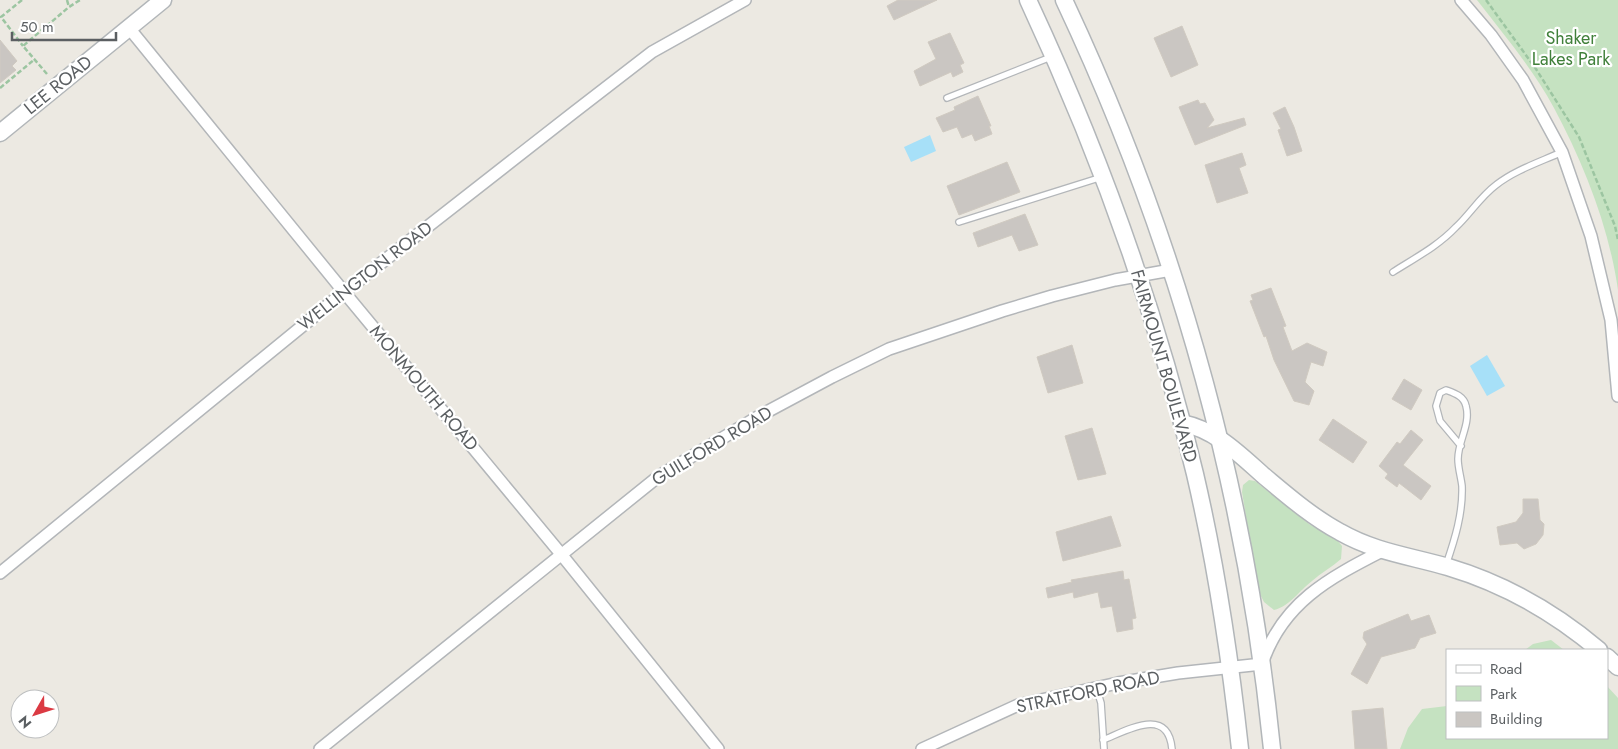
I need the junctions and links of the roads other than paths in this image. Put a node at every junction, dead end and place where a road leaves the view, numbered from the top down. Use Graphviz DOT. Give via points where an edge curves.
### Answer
graph roads {
  1 [pos="163,0"];
  2 [pos="745,0"];
  3 [pos="1028,0"];
  4 [pos="1064,0"];
  5 [pos="1461,0"];
  6 [pos="129,28"];
  7 [pos="1054,56"];
  8 [pos="947,98"];
  9 [pos="0,133"];
  10 [pos="1562,152"];
  11 [pos="1104,177"];
  12 [pos="959,222"];
  13 [pos="1171,270"];
  14 [pos="1393,272"];
  15 [pos="1139,276"];
  16 [pos="344,292"];
  17 [pos="1618,396"];
  18 [pos="1182,423"];
  19 [pos="1219,438"];
  20 [pos="1461,446"];
  21 [pos="1382,551"];
  22 [pos="561,554"];
  23 [pos="1446,567"];
  24 [pos="0,573"];
  25 [pos="1598,649"];
  26 [pos="1608,658"];
  27 [pos="1262,664"];
  28 [pos="1230,667"];
  29 [pos="1618,667"];
  30 [pos="1096,687"];
  31 [pos="1103,740"];
  32 [pos="320,749"];
  33 [pos="718,749"];
  34 [pos="922,749"];
  35 [pos="1104,749"];
  36 [pos="1172,749"];
  37 [pos="1240,749"];
  38 [pos="1272,749"];
  1 -- 6 [label="main road, LEE ROAD"];
  2 -- 16 [label="street, WELLINGTON ROAD" via="652,52"];
  3 -- 7 [label="main road, FAIRMOUNT BOULEVARD"];
  4 -- 13 [label="main road, FAIRMOUNT BOULEVARD" via="1120,128"];
  5 -- 10 [label="street" via="1523,80"];
  6 -- 9 [label="main road, LEE ROAD"];
  6 -- 16 [label="street, MONMOUTH ROAD"];
  7 -- 8 [label="lane"];
  7 -- 11 [label="main road, FAIRMOUNT BOULEVARD"];
  10 -- 14 [label="lane" via="1516,172 1496,185 1456,228"];
  10 -- 17 [label="street" via="1591,236 1611,320"];
  11 -- 12 [label="lane"];
  11 -- 15 [label="main road, FAIRMOUNT BOULEVARD"];
  13 -- 15 [label="street, GUILFORD ROAD"];
  13 -- 19 [label="main road, FAIRMOUNT BOULEVARD"];
  15 -- 18 [label="main road, FAIRMOUNT BOULEVARD"];
  15 -- 22 [label="street, GUILFORD ROAD" via="1089,286 1002,311 890,350 849,369 761,415 658,476"];
  16 -- 22 [label="street, MONMOUTH ROAD"];
  16 -- 24 [label="street, WELLINGTON ROAD"];
  18 -- 19 [label="main road" via="1199,427"];
  18 -- 28 [label="main road, FAIRMOUNT BOULEVARD" via="1203,515"];
  19 -- 21 [label="main road" via="1310,514 1340,533"];
  19 -- 27 [label="main road, FAIRMOUNT BOULEVARD" via="1238,523"];
  20 -- 20 [label="lane" via="1467,419 1466,404 1458,395 1446,390 1440,393 1436,406 1440,420"];
  20 -- 23 [label="lane" via="1458,458 1462,486 1460,523"];
  21 -- 23 [label="main road"];
  21 -- 27 [label="street" via="1333,576 1306,597 1277,631"];
  22 -- 32 [label="street, GUILFORD ROAD"];
  22 -- 33 [label="street, MONMOUTH ROAD"];
  23 -- 25 [label="main road" via="1486,580 1530,601"];
  26 -- 29 [label="main road"];
  27 -- 28 [label="street, STRATFORD ROAD"];
  27 -- 38 [label="main road, FAIRMOUNT BOULEVARD"];
  28 -- 30 [label="street, STRATFORD ROAD"];
  28 -- 37 [label="main road, FAIRMOUNT BOULEVARD"];
  30 -- 31 [label="lane"];
  30 -- 34 [label="street, STRATFORD ROAD" via="1018,704"];
  31 -- 35 [label="lane"];
  31 -- 36 [label="lane" via="1136,726 1163,726 1169,734"];
}
